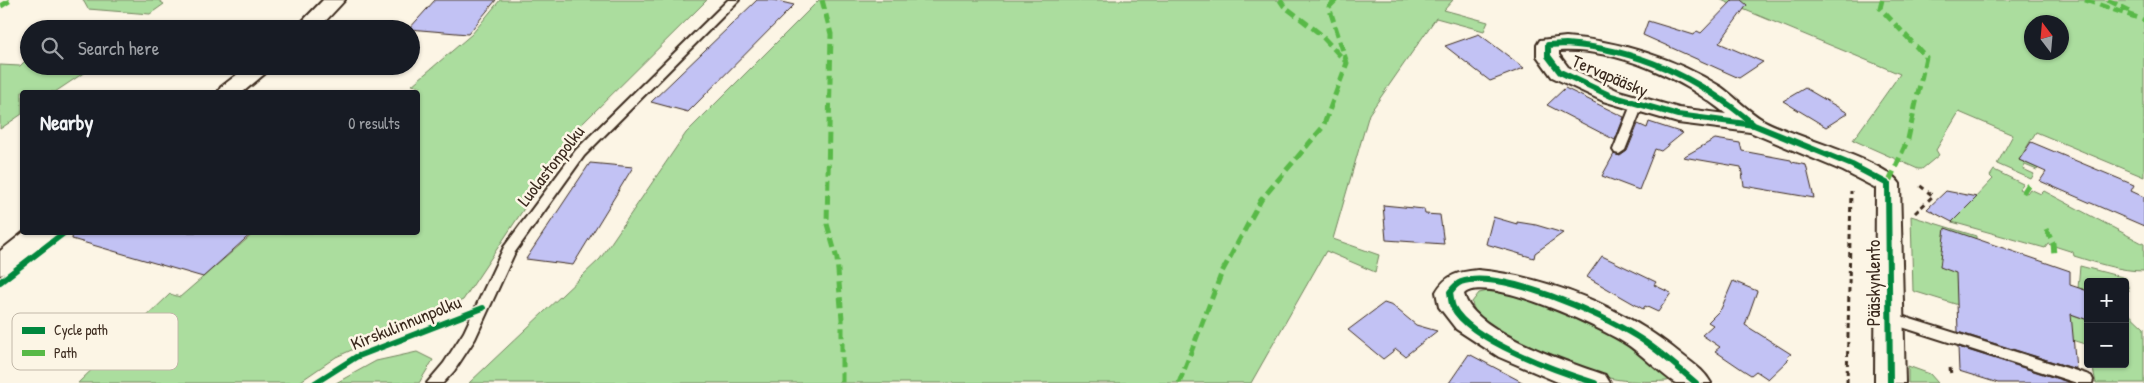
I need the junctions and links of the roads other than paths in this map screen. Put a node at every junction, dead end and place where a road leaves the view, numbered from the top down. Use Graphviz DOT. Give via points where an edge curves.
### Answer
graph roads {
  1 [pos="335,0"];
  2 [pos="734,0"];
  3 [pos="315,20"];
  4 [pos="251,75"];
  5 [pos="232,90"];
  6 [pos="1637,105"];
  7 [pos="1754,125"];
  8 [pos="1619,150"];
  9 [pos="1888,184"];
  10 [pos="39,235"];
  11 [pos="0,265"];
  12 [pos="1888,317"];
  13 [pos="2086,380"];
  14 [pos="434,383"];
  15 [pos="1595,383"];
  16 [pos="1696,383"];
  17 [pos="1890,383"];
  1 -- 3 [label="street"];
  2 -- 14 [label="lane, Luolastonpolku" via="580,153 509,250 470,335"];
  4 -- 5 [label="street"];
  6 -- 7 [label="street, Tervapääsky" via="1678,115"];
  6 -- 7 [label="street, Tervapääsky" via="1560,72 1548,56 1548,45 1587,44 1660,67 1698,83"];
  6 -- 8 [label="lane"];
  7 -- 9 [label="street, Tervapääsky" via="1852,165"];
  9 -- 12 [label="street, Pääskynlento"];
  10 -- 11 [label="street"];
  12 -- 13 [label="lane"];
  12 -- 17 [label="street, Pääskynlento"];
  15 -- 16 [label="street" via="1539,363 1492,341 1459,314 1451,303 1450,292 1462,282 1480,280 1551,295 1636,336"];
}
